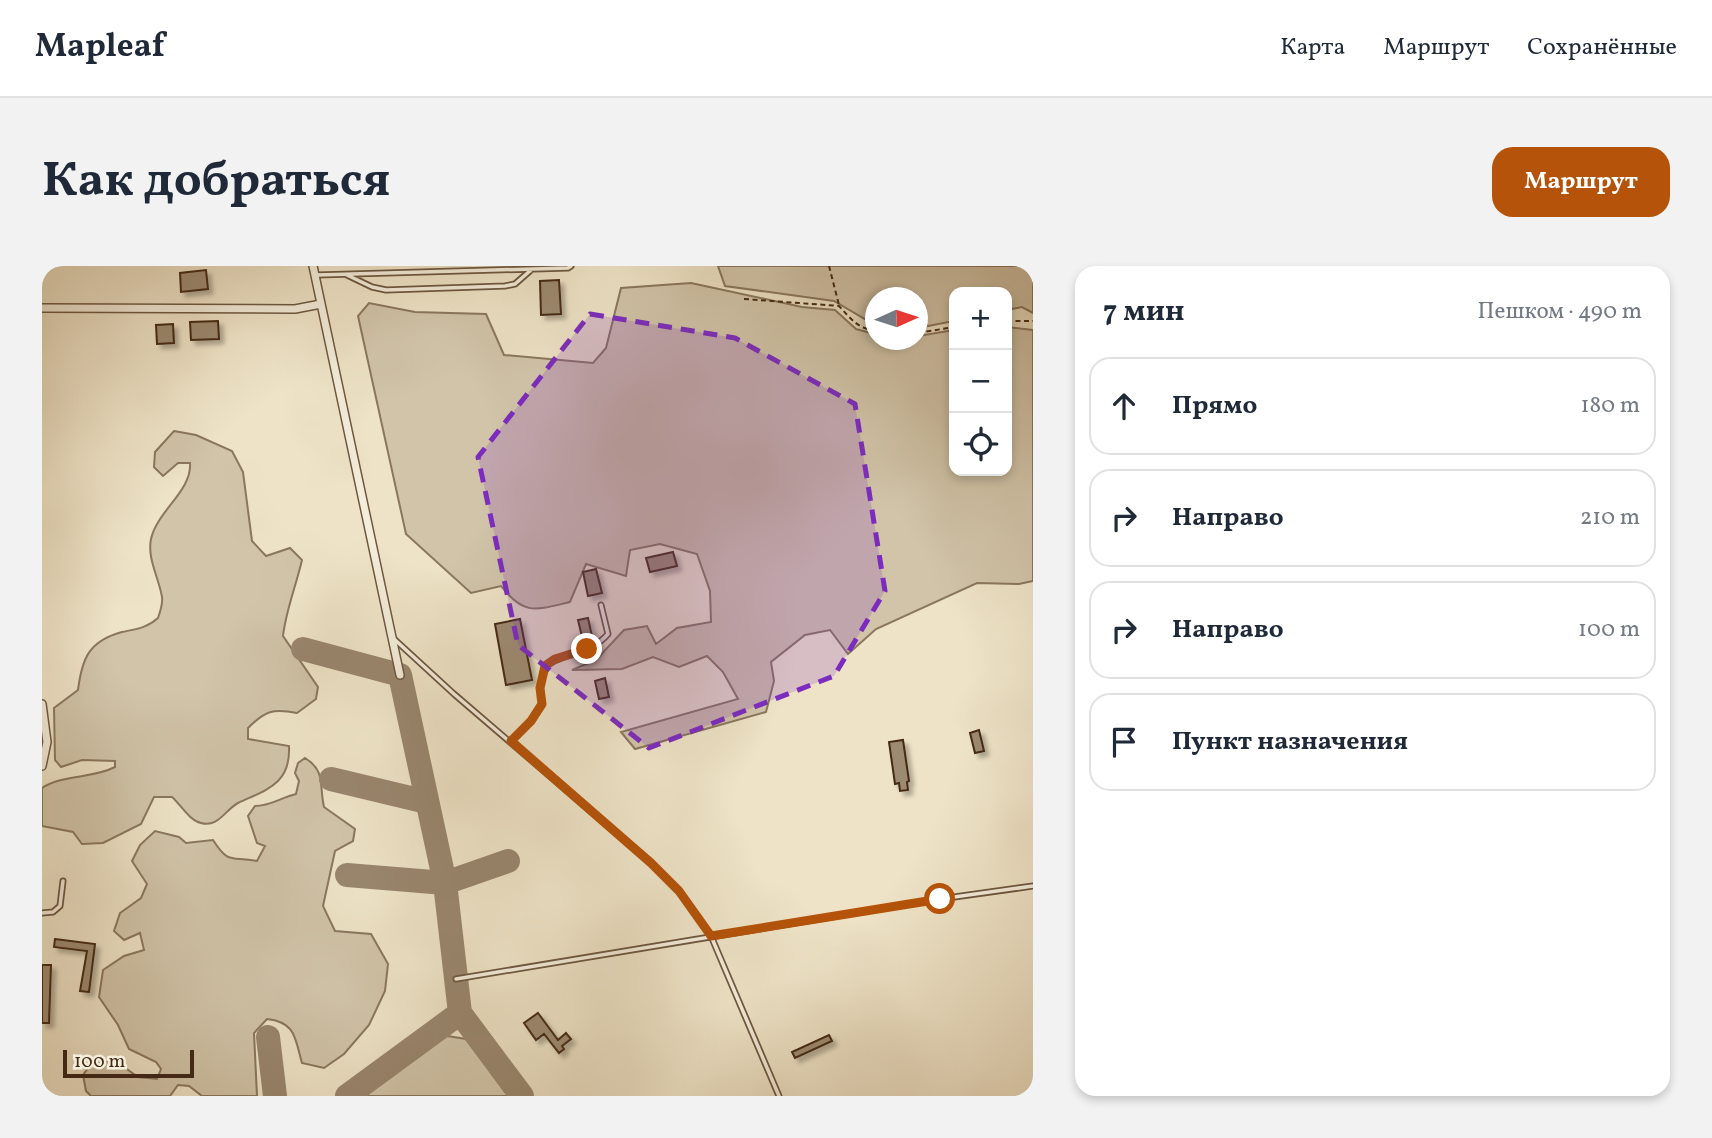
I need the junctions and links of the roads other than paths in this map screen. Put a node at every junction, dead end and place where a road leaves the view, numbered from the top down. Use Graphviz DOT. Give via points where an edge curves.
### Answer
graph roads {
  1 [pos="313,266"];
  2 [pos="396,266"];
  3 [pos="571,266"];
  4 [pos="492,268"];
  5 [pos="533,269"];
  6 [pos="396,273"];
  7 [pos="345,274"];
  8 [pos="315,275"];
  9 [pos="321,304"];
  10 [pos="42,308"];
  11 [pos="601,605"];
  12 [pos="392,636"];
  13 [pos="400,675"];
  14 [pos="42,704"];
  15 [pos="511,741"];
  16 [pos="42,766"];
  17 [pos="63,881"];
  18 [pos="1033,886"];
  19 [pos="42,913"];
  20 [pos="711,936"];
  21 [pos="456,979"];
  22 [pos="779,1096"];
  1 -- 8 [label="street"];
  2 -- 6 [label="lane"];
  3 -- 5 [label="lane"];
  4 -- 5 [label="lane"];
  4 -- 6 [label="lane"];
  5 -- 7 [label="lane" via="505,286 386,290"];
  6 -- 7 [label="lane"];
  7 -- 8 [label="lane"];
  8 -- 9 [label="street"];
  9 -- 10 [label="street" via="295,309"];
  9 -- 12 [label="street"];
  11 -- 15 [label="lane" via="608,634 600,644 545,666 542,704"];
  12 -- 13 [label="street"];
  12 -- 15 [label="lane"];
  14 -- 16 [label="street" via="47,742"];
  15 -- 20 [label="lane" via="651,863 679,891"];
  17 -- 19 [label="lane" via="60,905"];
  18 -- 20 [label="lane"];
  20 -- 21 [label="lane"];
  20 -- 22 [label="lane"];
}
